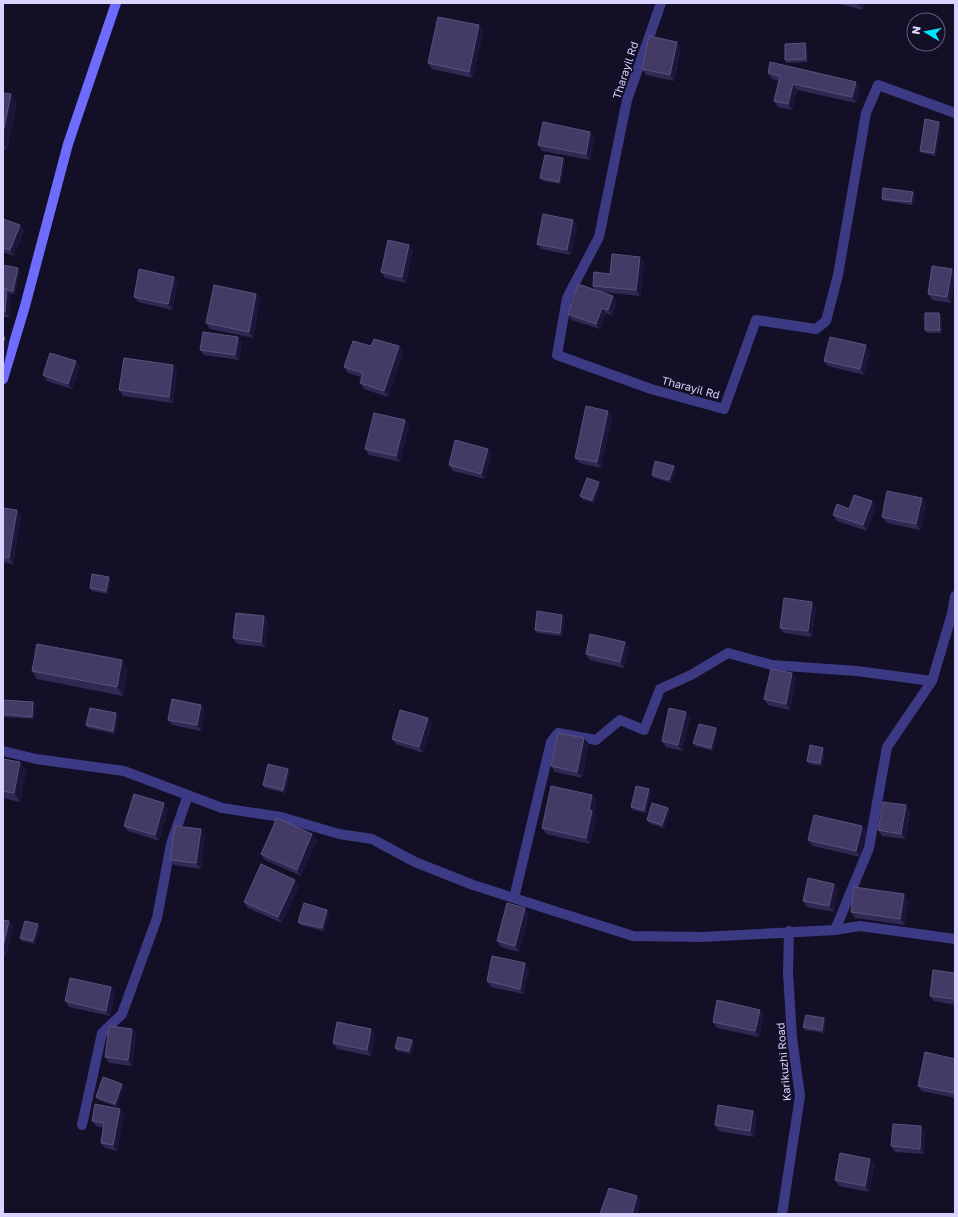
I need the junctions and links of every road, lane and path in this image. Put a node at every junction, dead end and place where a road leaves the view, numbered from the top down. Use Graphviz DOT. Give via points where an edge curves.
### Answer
graph roads {
  1 [pos="116,3"];
  2 [pos="661,3"];
  3 [pos="955,113"];
  4 [pos="3,379"];
  5 [pos="955,596"];
  6 [pos="932,682"];
  7 [pos="3,751"];
  8 [pos="188,795"];
  9 [pos="514,898"];
  10 [pos="835,930"];
  11 [pos="789,931"];
  12 [pos="955,939"];
  13 [pos="82,1125"];
  14 [pos="782,1214"];
  1 -- 4 [label="main road" via="68,144"];
  2 -- 3 [label="street, Tharayil Rd" via="627,100 598,237 567,298 557,355 564,358 651,389 724,409 756,320 816,329 826,321 838,276 866,113 878,85"];
  5 -- 6 [label="street"];
  6 -- 9 [label="street" via="857,671 772,665 728,653 691,675 660,689 644,730 620,720 596,740 558,734 551,742"];
  6 -- 10 [label="street" via="887,747 868,848"];
  7 -- 8 [label="street" via="36,759 124,771"];
  8 -- 9 [label="street" via="222,808 281,817 339,834 372,839 415,862"];
  8 -- 13 [label="street" via="171,844 157,918 122,1014 102,1033"];
  9 -- 11 [label="street" via="633,936 703,937"];
  10 -- 11 [label="street"];
  10 -- 12 [label="street" via="860,926"];
  11 -- 14 [label="street, Karikuzhi Road" via="788,973 792,1038 800,1096"];
}
